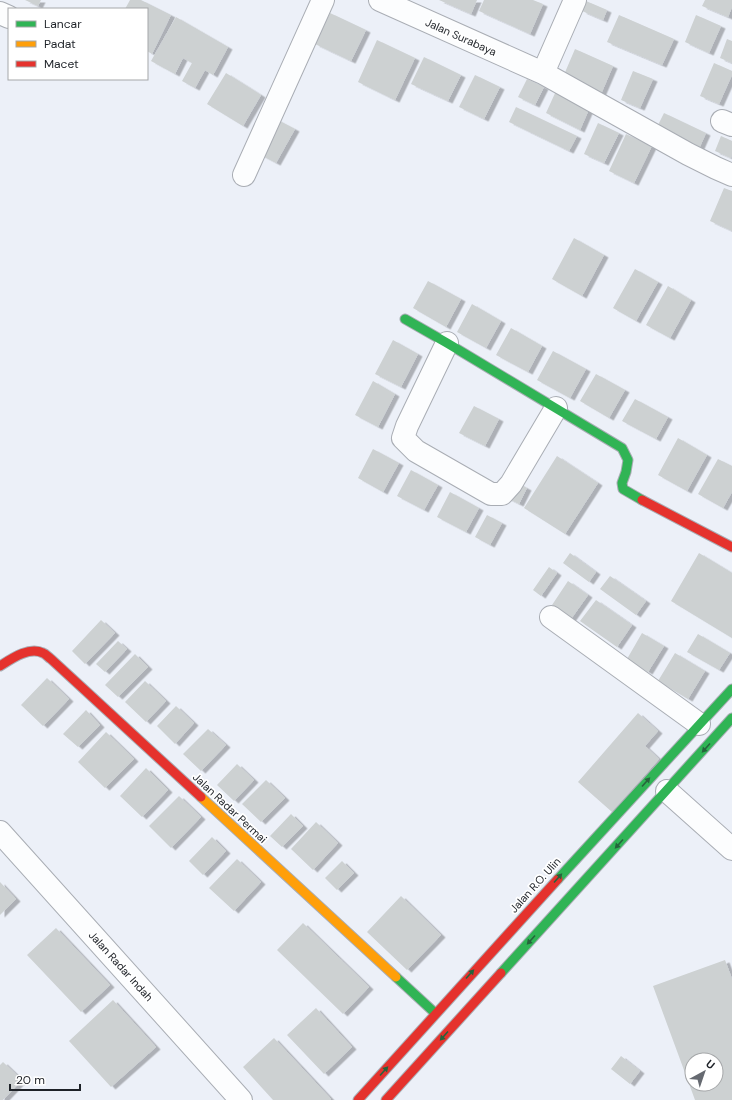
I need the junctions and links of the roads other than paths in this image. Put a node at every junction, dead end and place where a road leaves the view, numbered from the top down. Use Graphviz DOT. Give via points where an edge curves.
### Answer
graph roads {
  1 [pos="323,0"];
  2 [pos="380,0"];
  3 [pos="575,0"];
  4 [pos="543,73"];
  5 [pos="732,174"];
  6 [pos="244,175"];
  7 [pos="405,319"];
  8 [pos="447,343"];
  9 [pos="556,408"];
  10 [pos="732,547"];
  11 [pos="551,617"];
  12 [pos="0,666"];
  13 [pos="732,689"];
  14 [pos="732,718"];
  15 [pos="699,724"];
  16 [pos="667,791"];
  17 [pos="0,832"];
  18 [pos="732,849"];
  19 [pos="512,944"];
  20 [pos="435,1013"];
  21 [pos="241,1100"];
  22 [pos="358,1100"];
  23 [pos="386,1100"];
  1 -- 6 [label="street"];
  2 -- 4 [label="street, Jalan Surabaya"];
  3 -- 4 [label="street"];
  4 -- 5 [label="street, Jalan Surabaya" via="688,154"];
  7 -- 8 [label="main road"];
  8 -- 9 [label="main road"];
  8 -- 9 [label="street" via="403,438 416,450 491,494 502,494 511,484"];
  9 -- 10 [label="main road" via="622,448 628,460 622,483 623,489"];
  11 -- 15 [label="street"];
  12 -- 20 [label="main road, Jalan Radar Permai" via="28,652 43,652"];
  13 -- 15 [label="main road, Jalan R.O. Ulin"];
  14 -- 16 [label="main road, Jalan R.O. Ulin, one-way"];
  19 -- 15 [label="main road, Jalan R.O. Ulin, one-way"];
  16 -- 18 [label="street"];
  16 -- 19 [label="main road, Jalan R.O. Ulin, one-way"];
  17 -- 21 [label="street, Jalan Radar Indah"];
  20 -- 19 [label="main road, Jalan R.O. Ulin, one-way"];
  19 -- 23 [label="main road, Jalan R.O. Ulin, one-way"];
  22 -- 20 [label="main road, Jalan R.O. Ulin, one-way"];
}
